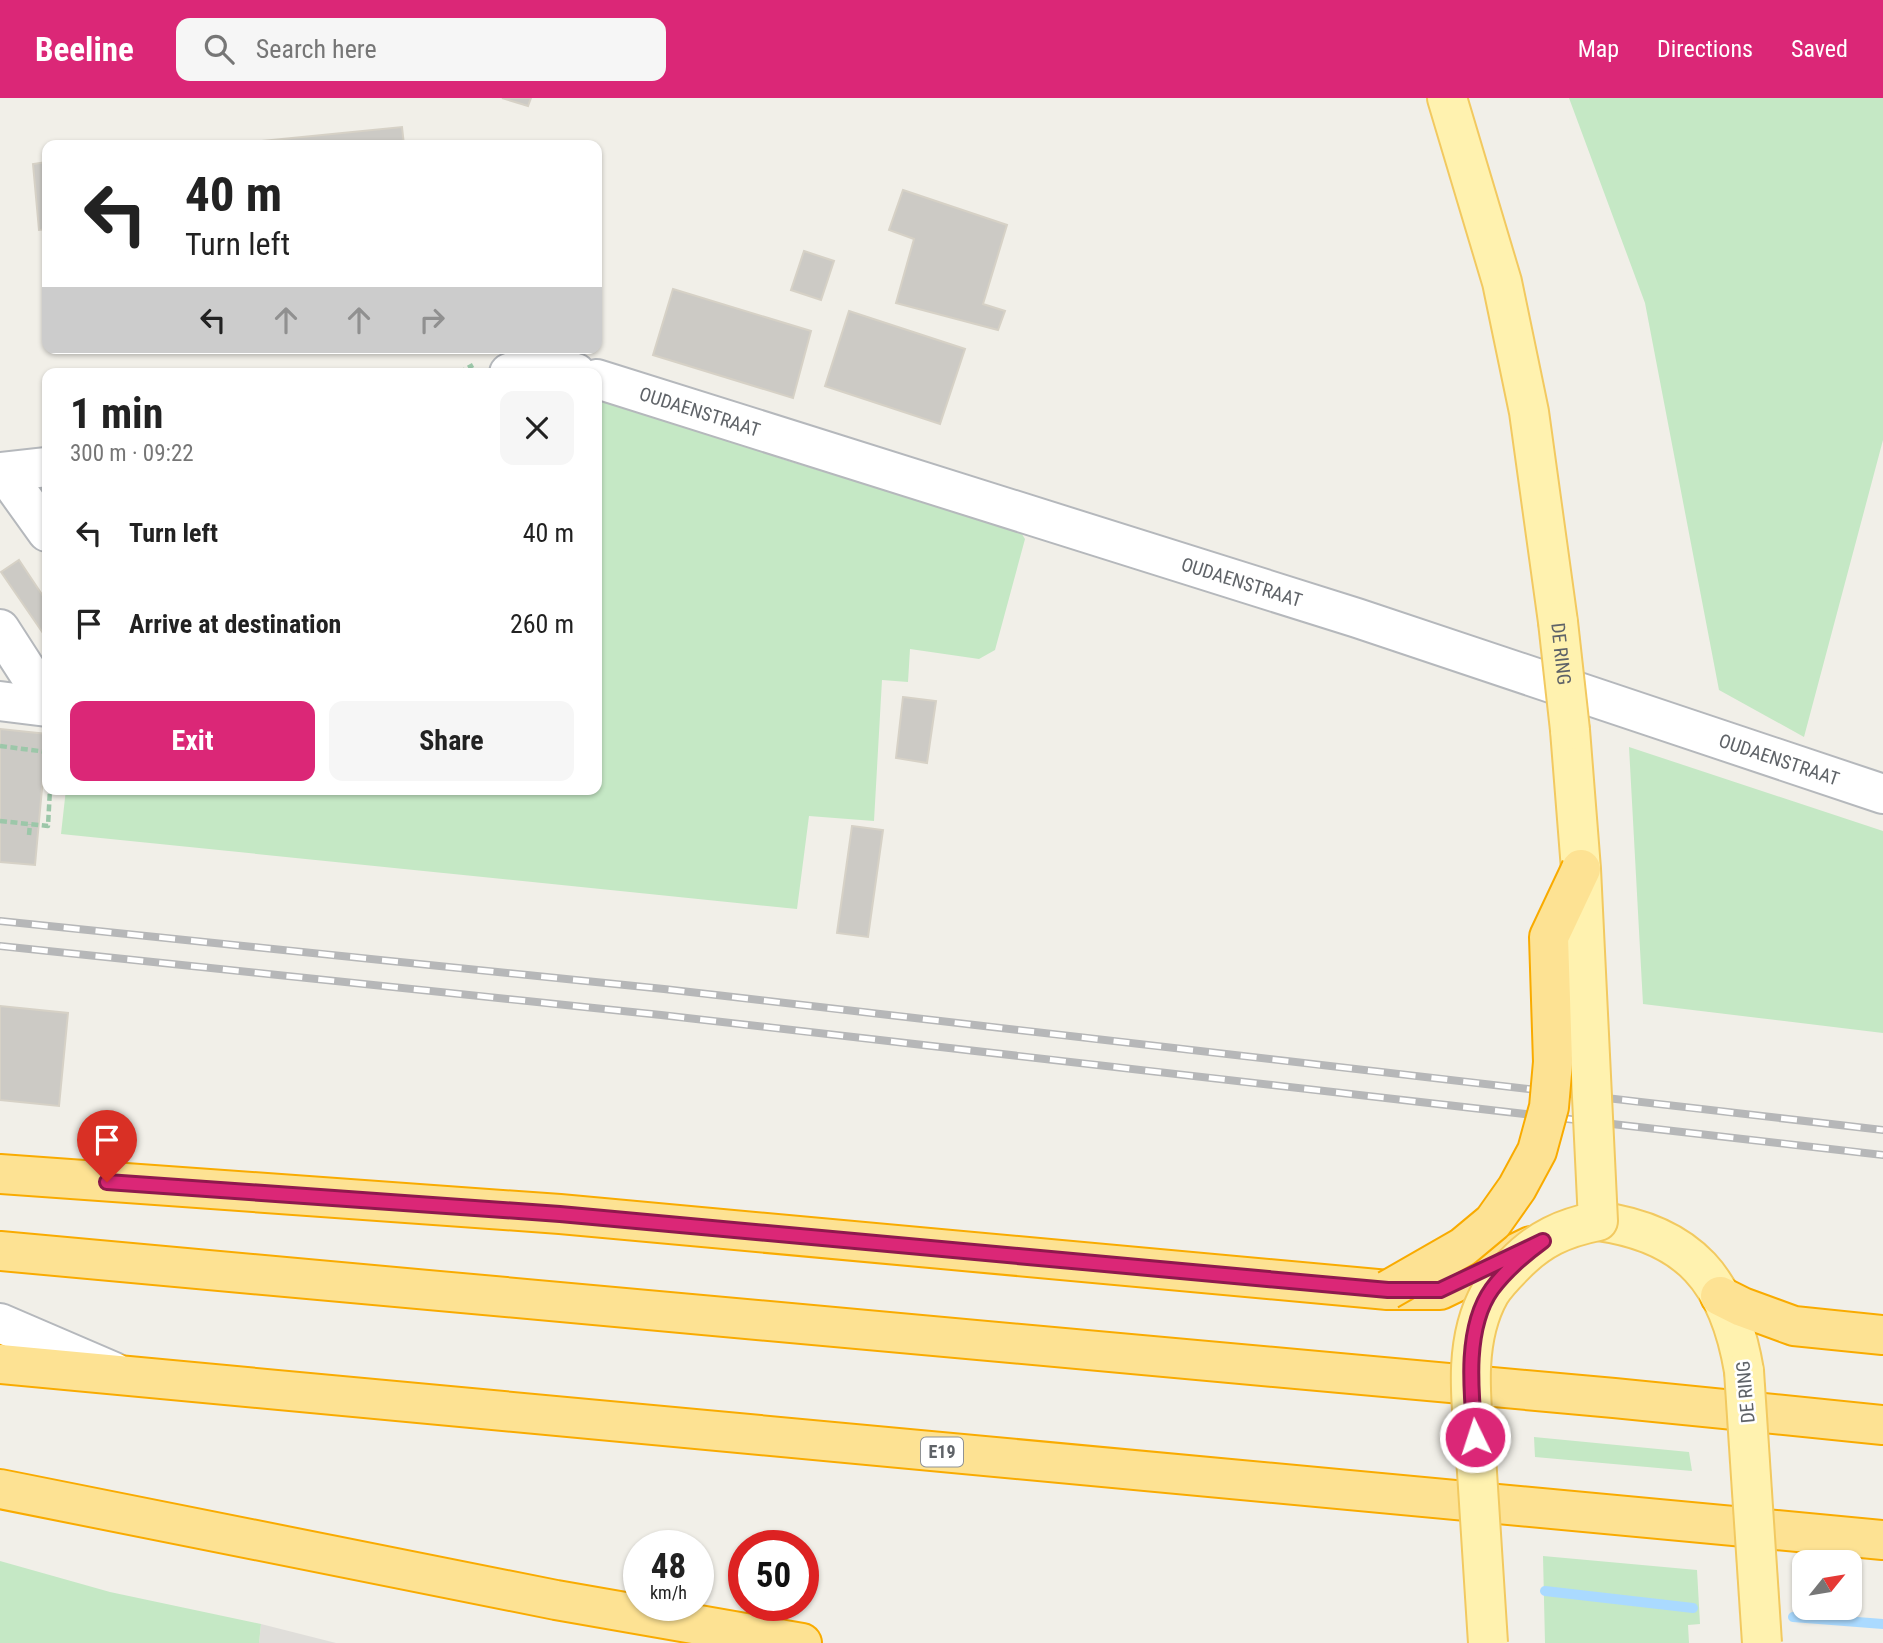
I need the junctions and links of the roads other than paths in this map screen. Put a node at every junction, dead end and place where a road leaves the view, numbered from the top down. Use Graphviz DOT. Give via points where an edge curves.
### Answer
graph roads {
  1 [pos="1447,98"];
  2 [pos="521,368"];
  3 [pos="562,368"];
  4 [pos="602,381"];
  5 [pos="42,468"];
  6 [pos="2,472"];
  7 [pos="42,525"];
  8 [pos="0,629"];
  9 [pos="42,697"];
  10 [pos="0,701"];
  11 [pos="42,705"];
  12 [pos="1883,794"];
  13 [pos="1581,869"];
  14 [pos="0,1174"];
  15 [pos="1598,1220"];
  16 [pos="1543,1241"];
  17 [pos="0,1251"];
  18 [pos="1388,1290"];
  19 [pos="1720,1296"];
  20 [pos="0,1323"];
  21 [pos="1883,1335"];
  22 [pos="0,1364"];
  23 [pos="123,1376"];
  24 [pos="1883,1425"];
  25 [pos="0,1489"];
  26 [pos="1883,1540"];
  27 [pos="802,1643"];
  28 [pos="1488,1643"];
  29 [pos="1762,1643"];
  1 -- 13 [label="main road, DE RING, bridge" via="1502,282 1528,412 1559,622"];
  2 -- 3 [label="street" via="547,363"];
  4 -- 12 [label="street, OUDAENSTRAAT" via="1357,618"];
  5 -- 6 [label="street"];
  6 -- 7 [label="street"];
  8 -- 9 [label="street"];
  10 -- 11 [label="street"];
  13 -- 15 [label="main road, DE RING, bridge"];
  13 -- 18 [label="highway, bridge" via="1549,937 1553,1062 1549,1107 1537,1151 1493,1222 1464,1247"];
  14 -- 18 [label="highway" via="560,1214"];
  15 -- 16 [label="main road, DE RING, bridge" via="1567,1228"];
  15 -- 19 [label="main road, DE RING" via="1637,1228 1674,1244 1702,1270"];
  16 -- 18 [label="highway, bridge" via="1440,1290"];
  16 -- 28 [label="main road, DE RING, bridge" via="1520,1258 1491,1291 1473,1343 1471,1386"];
  17 -- 24 [label="highway"];
  19 -- 21 [label="highway" via="1794,1326"];
  19 -- 29 [label="main road, DE RING, bridge" via="1735,1328 1745,1370"];
  20 -- 23 [label="street"];
  22 -- 23 [label="highway, E19"];
  23 -- 26 [label="highway, E19"];
  25 -- 27 [label="highway" via="556,1600"];
}
